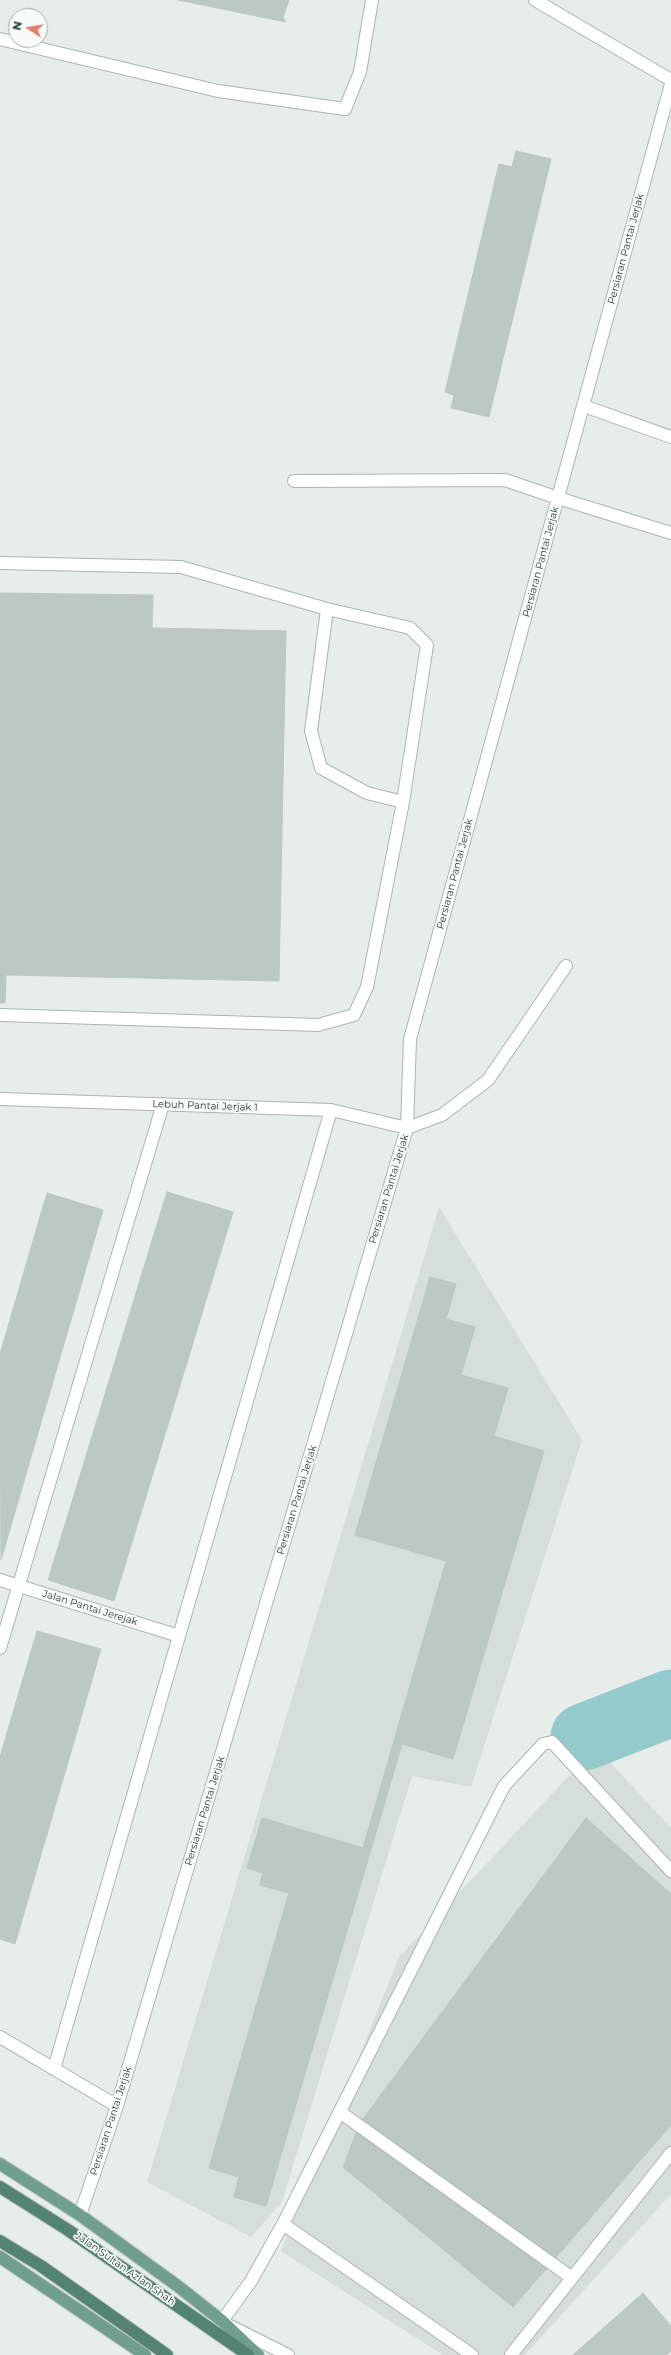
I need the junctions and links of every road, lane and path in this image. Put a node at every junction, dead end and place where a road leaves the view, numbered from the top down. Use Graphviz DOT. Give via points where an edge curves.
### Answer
graph roads {
  1 [pos="372,0"];
  2 [pos="535,0"];
  3 [pos="0,39"];
  4 [pos="671,80"];
  5 [pos="671,84"];
  6 [pos="584,406"];
  7 [pos="671,437"];
  8 [pos="294,481"];
  9 [pos="558,498"];
  10 [pos="671,533"];
  11 [pos="0,563"];
  12 [pos="327,608"];
  13 [pos="402,802"];
  14 [pos="566,966"];
  15 [pos="0,1015"];
  16 [pos="0,1099"];
  17 [pos="163,1104"];
  18 [pos="331,1110"];
  19 [pos="407,1128"];
  20 [pos="0,1580"];
  21 [pos="18,1586"];
  22 [pos="179,1636"];
  23 [pos="0,1648"];
  24 [pos="671,1871"];
  25 [pos="0,2037"];
  26 [pos="54,2069"];
  27 [pos="117,2106"];
  28 [pos="340,2112"];
  29 [pos="671,2153"];
  30 [pos="0,2164"];
  31 [pos="0,2187"];
  32 [pos="80,2215"];
  33 [pos="283,2224"];
  34 [pos="0,2241"];
  35 [pos="0,2257"];
  36 [pos="572,2278"];
  37 [pos="222,2322"];
  38 [pos="145,2355"];
  39 [pos="167,2355"];
  40 [pos="248,2355"];
  41 [pos="258,2355"];
  42 [pos="288,2355"];
  43 [pos="472,2355"];
  44 [pos="511,2355"];
  1 -- 3 [label="street" via="360,72 345,109 218,91"];
  2 -- 4 [label="street"];
  5 -- 6 [label="street, Persiaran Pantai Jerjak"];
  6 -- 7 [label="street"];
  6 -- 9 [label="street, Persiaran Pantai Jerjak"];
  8 -- 9 [label="street" via="505,480"];
  9 -- 10 [label="street"];
  9 -- 19 [label="street, Persiaran Pantai Jerjak" via="410,1039"];
  11 -- 12 [label="street" via="182,567"];
  12 -- 13 [label="street" via="311,732 321,768 367,793"];
  12 -- 13 [label="street" via="410,628 426,645"];
  13 -- 15 [label="street" via="368,987 354,1015 318,1025"];
  14 -- 19 [label="street" via="488,1080 442,1115"];
  16 -- 17 [label="street, Lebuh Pantai Jerjak 1"];
  17 -- 18 [label="street, Lebuh Pantai Jerjak 1"];
  17 -- 21 [label="street"];
  18 -- 19 [label="street, Lebuh Pantai Jerjak 1"];
  18 -- 22 [label="street"];
  19 -- 27 [label="street, Persiaran Pantai Jerjak"];
  20 -- 21 [label="street, Jalan Pantai Jerejak"];
  21 -- 22 [label="street, Jalan Pantai Jerejak"];
  21 -- 23 [label="street"];
  22 -- 26 [label="street"];
  24 -- 28 [label="street" via="552,1742 543,1744 504,1786"];
  25 -- 26 [label="street"];
  26 -- 27 [label="street"];
  27 -- 32 [label="street, Persiaran Pantai Jerjak"];
  28 -- 33 [label="street"];
  28 -- 36 [label="street"];
  29 -- 36 [label="street"];
  30 -- 32 [label="main road, Jalan Sultan Azlan Shah"];
  31 -- 40 [label="highway, Jalan Sultan Azlan Shah" via="68,2230"];
  32 -- 37 [label="main road, Jalan Sultan Azlan Shah" via="179,2287"];
  33 -- 37 [label="street" via="251,2281"];
  33 -- 43 [label="street"];
  34 -- 39 [label="highway" via="41,2266"];
  35 -- 38 [label="main road"];
  36 -- 44 [label="street"];
  37 -- 41 [label="main road, Jalan Sultan Azlan Shah"];
  37 -- 42 [label="street, Jalan Sultan Azlan Shah"];
}
